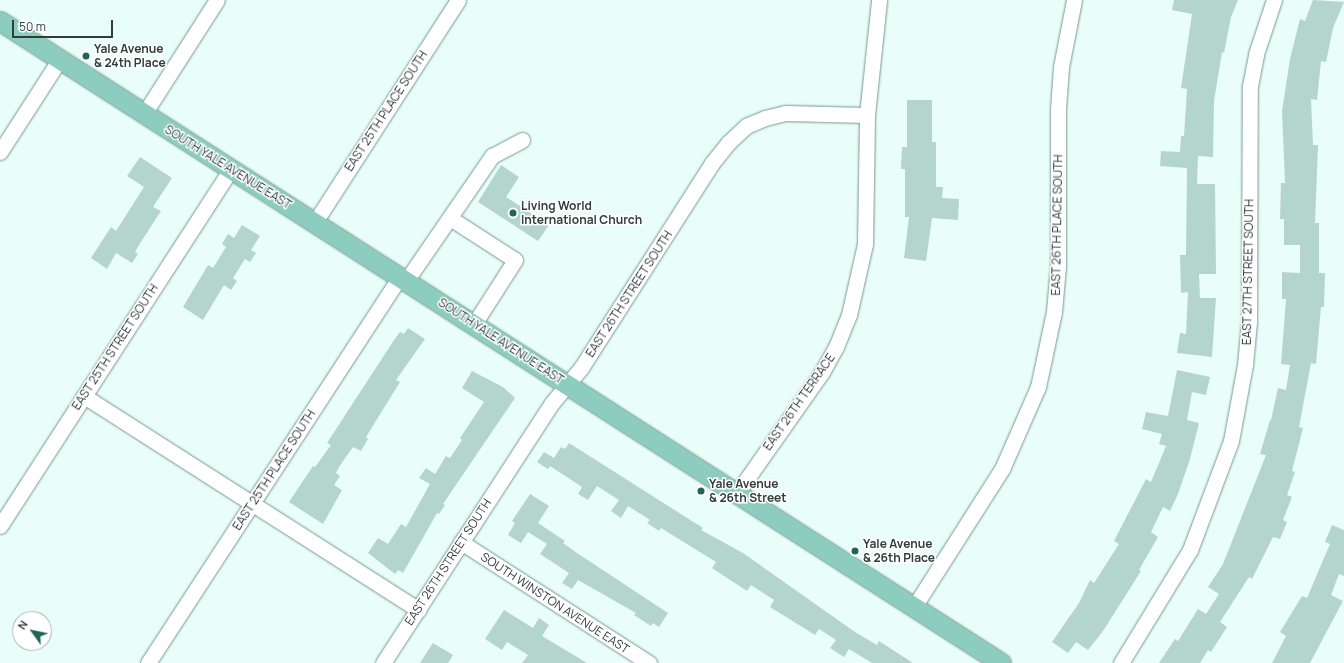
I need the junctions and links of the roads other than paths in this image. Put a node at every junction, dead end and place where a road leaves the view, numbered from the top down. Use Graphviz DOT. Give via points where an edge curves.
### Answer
graph roads {
  1 [pos="217,0"];
  2 [pos="458,0"];
  3 [pos="880,0"];
  4 [pos="1074,0"];
  5 [pos="1274,0"];
  6 [pos="0,21"];
  7 [pos="60,60"];
  8 [pos="144,114"];
  9 [pos="867,115"];
  10 [pos="522,140"];
  11 [pos="0,152"];
  12 [pos="231,169"];
  13 [pos="450,218"];
  14 [pos="315,222"];
  15 [pos="403,278"];
  16 [pos="474,324"];
  17 [pos="568,384"];
  18 [pos="84,396"];
  19 [pos="737,494"];
  20 [pos="251,503"];
  21 [pos="0,526"];
  22 [pos="461,542"];
  23 [pos="914,608"];
  24 [pos="418,610"];
  25 [pos="148,663"];
  26 [pos="383,663"];
  27 [pos="649,663"];
  28 [pos="1001,663"];
  29 [pos="1121,663"];
  1 -- 8 [label="street"];
  2 -- 14 [label="street, EAST 25TH PLACE SOUTH"];
  3 -- 9 [label="street"];
  4 -- 23 [label="street, EAST 26TH PLACE SOUTH" via="1061,67 1058,109 1058,266 1054,312 1038,387 1002,469"];
  5 -- 29 [label="street, EAST 27TH STREET SOUTH" via="1256,54 1250,86 1249,322 1245,364 1231,441 1190,550"];
  6 -- 7 [label="main road, SOUTH YALE AVENUE EAST"];
  7 -- 8 [label="main road, SOUTH YALE AVENUE EAST"];
  7 -- 11 [label="street"];
  8 -- 12 [label="main road, SOUTH YALE AVENUE EAST"];
  9 -- 17 [label="street, EAST 26TH STREET SOUTH" via="785,113 746,126 712,162 581,368"];
  9 -- 19 [label="street, EAST 26TH TERRACE" via="865,244 849,315 822,372"];
  10 -- 13 [label="street, EAST 25TH PLACE SOUTH" via="492,156"];
  12 -- 14 [label="main road, SOUTH YALE AVENUE EAST"];
  12 -- 18 [label="street, EAST 25TH STREET SOUTH"];
  13 -- 15 [label="street, EAST 25TH PLACE SOUTH"];
  13 -- 16 [label="street" via="515,260"];
  14 -- 15 [label="main road, SOUTH YALE AVENUE EAST"];
  15 -- 16 [label="main road, SOUTH YALE AVENUE EAST"];
  15 -- 20 [label="street, EAST 25TH PLACE SOUTH"];
  16 -- 17 [label="main road, SOUTH YALE AVENUE EAST"];
  17 -- 19 [label="main road, SOUTH YALE AVENUE EAST"];
  17 -- 22 [label="street, EAST 26TH STREET SOUTH" via="552,403"];
  18 -- 20 [label="street"];
  18 -- 21 [label="street, EAST 25TH STREET SOUTH"];
  19 -- 23 [label="main road, SOUTH YALE AVENUE EAST"];
  20 -- 24 [label="street"];
  20 -- 25 [label="street, EAST 25TH PLACE SOUTH"];
  22 -- 24 [label="street, EAST 26TH STREET SOUTH"];
  22 -- 27 [label="street, SOUTH WINSTON AVENUE EAST"];
  23 -- 28 [label="main road, SOUTH YALE AVENUE EAST"];
  24 -- 26 [label="street, EAST 26TH STREET SOUTH"];
}
